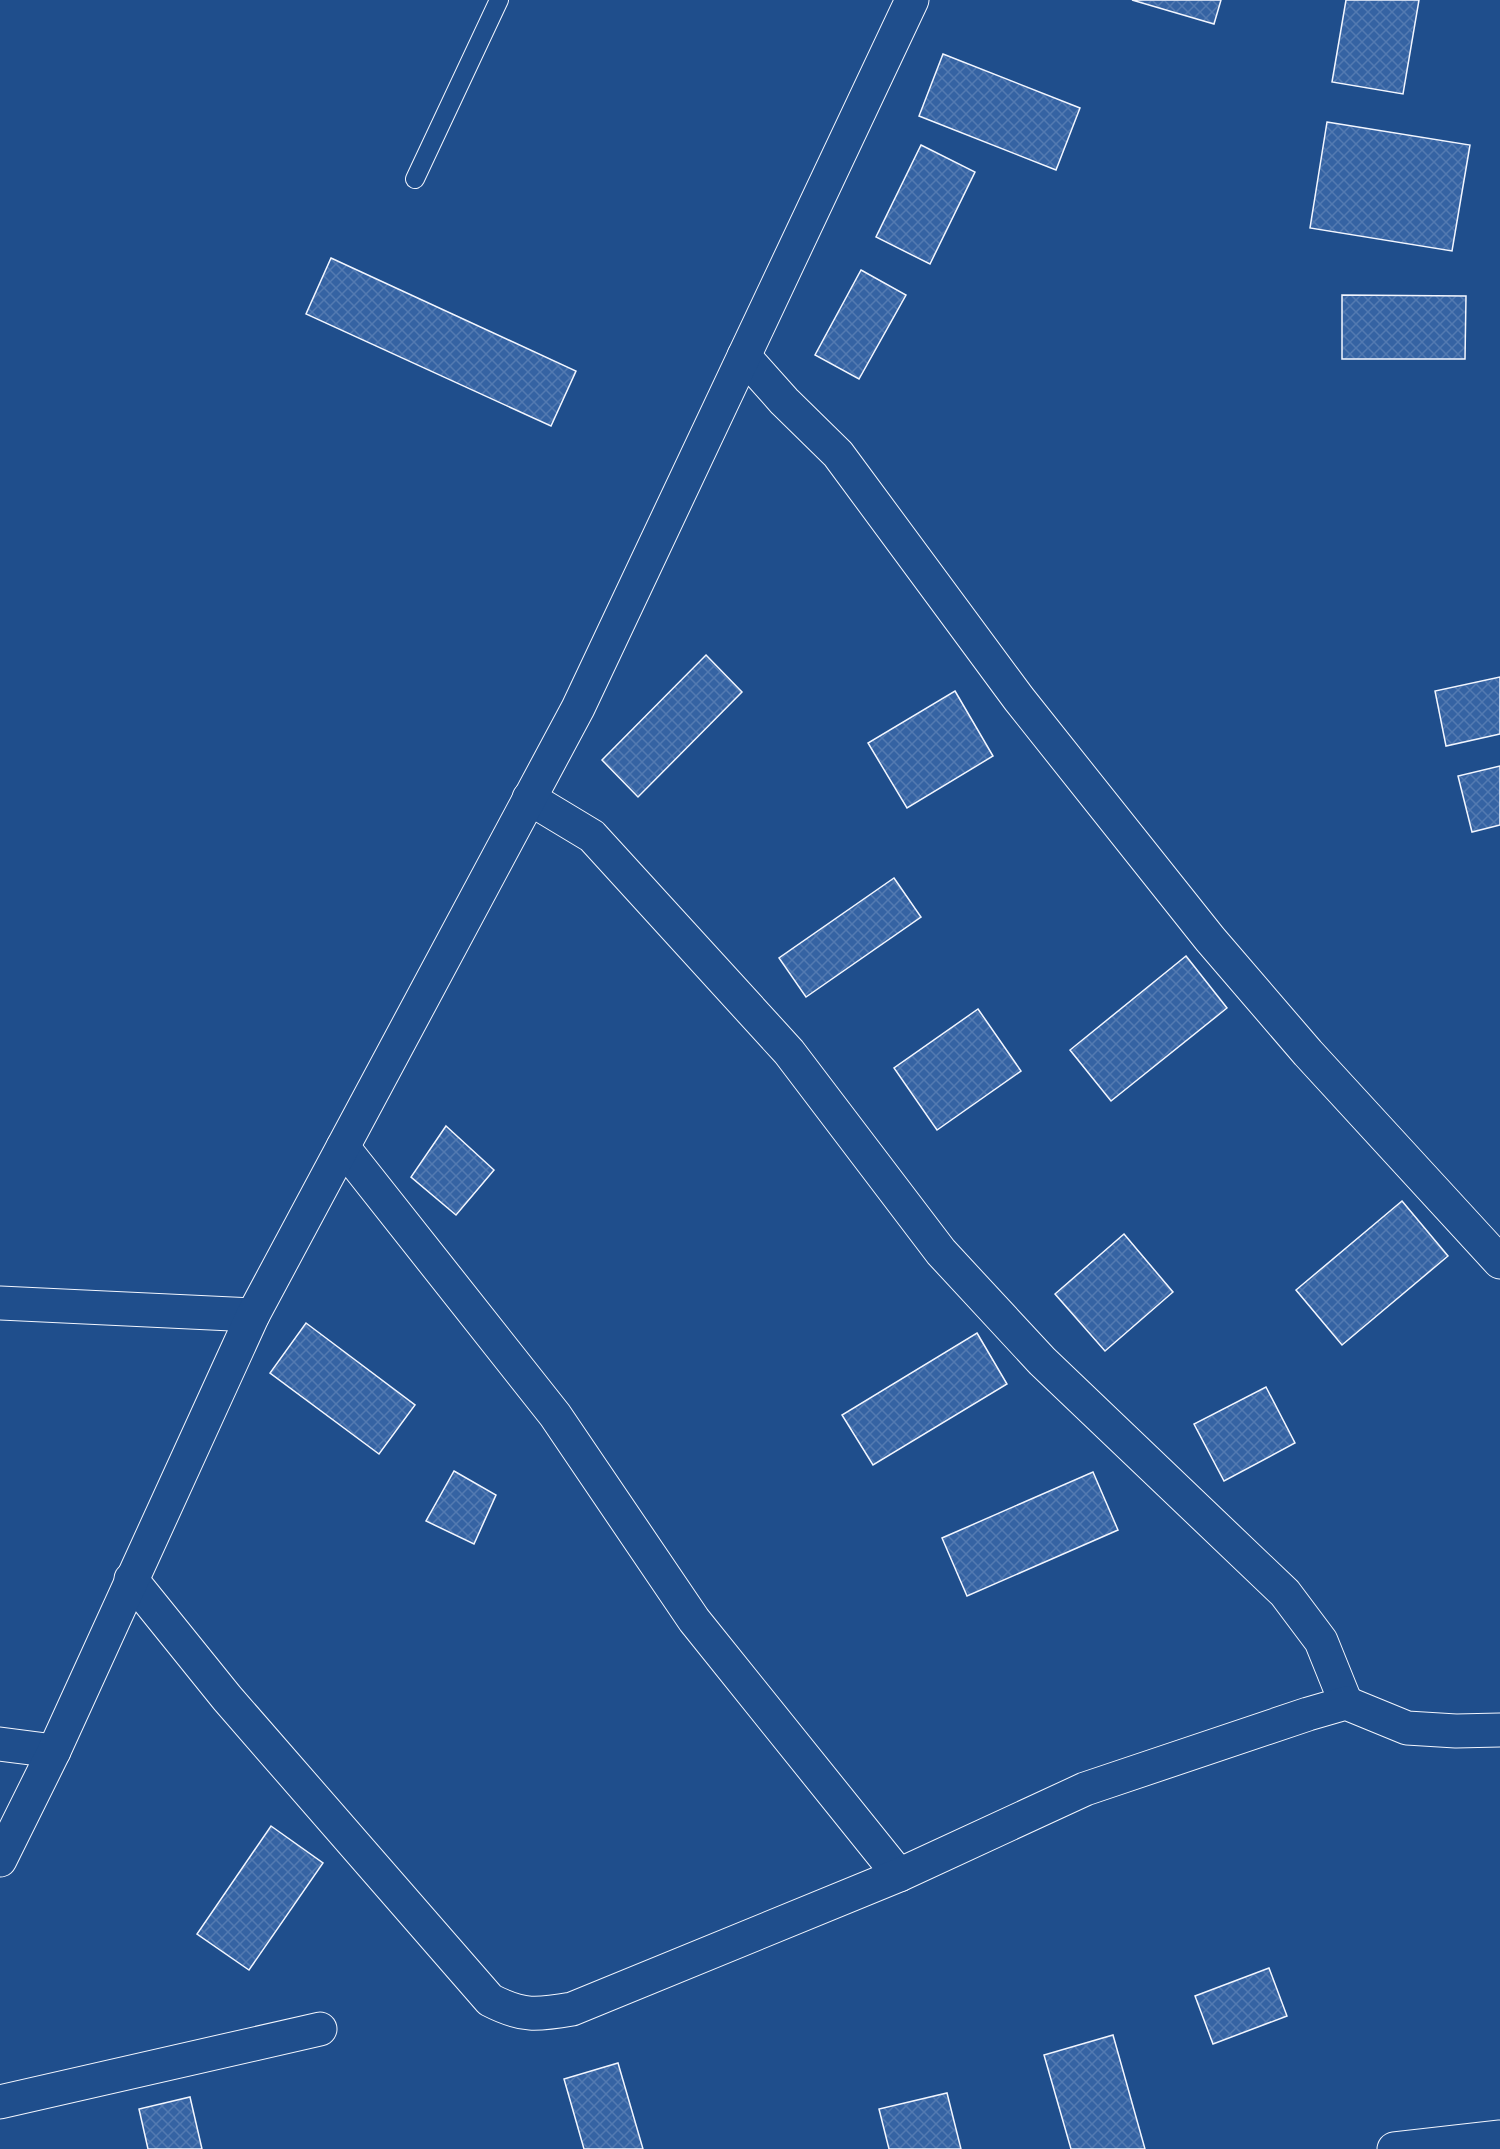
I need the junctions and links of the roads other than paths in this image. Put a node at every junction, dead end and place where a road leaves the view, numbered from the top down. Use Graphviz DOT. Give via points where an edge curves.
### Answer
graph roads {
  1 [pos="499,0"];
  2 [pos="912,0"];
  3 [pos="415,179"];
  4 [pos="744,356"];
  5 [pos="529,798"];
  6 [pos="343,1147"];
  7 [pos="1500,1262"];
  8 [pos="0,1303"];
  9 [pos="254,1315"];
  10 [pos="131,1579"];
  11 [pos="1347,1703"];
  12 [pos="1500,1730"];
  13 [pos="0,1744"];
  14 [pos="54,1751"];
  15 [pos="0,1860"];
  16 [pos="900,1875"];
  17 [pos="320,2029"];
  18 [pos="0,2102"];
  19 [pos="1500,2137"];
  20 [pos="1394,2149"];
  1 -- 3 [label="lane"];
  2 -- 4 [label="street"];
  4 -- 5 [label="street" via="578,708"];
  4 -- 7 [label="street" via="838,454 1019,699 1210,939 1308,1053"];
  5 -- 6 [label="street"];
  5 -- 11 [label="street" via="592,836 789,1052 941,1252 1042,1361 1285,1593 1321,1641"];
  6 -- 9 [label="street"];
  6 -- 16 [label="street" via="555,1415 694,1620"];
  8 -- 9 [label="street"];
  9 -- 10 [label="street"];
  10 -- 14 [label="street"];
  10 -- 16 [label="street" via="227,1698 490,2000 510,2010 532,2016 572,2009"];
  11 -- 12 [label="street" via="1407,1728"];
  11 -- 16 [label="street" via="1085,1789"];
  13 -- 14 [label="street"];
  14 -- 15 [label="street"];
  17 -- 18 [label="street"];
  19 -- 20 [label="street"];
}
